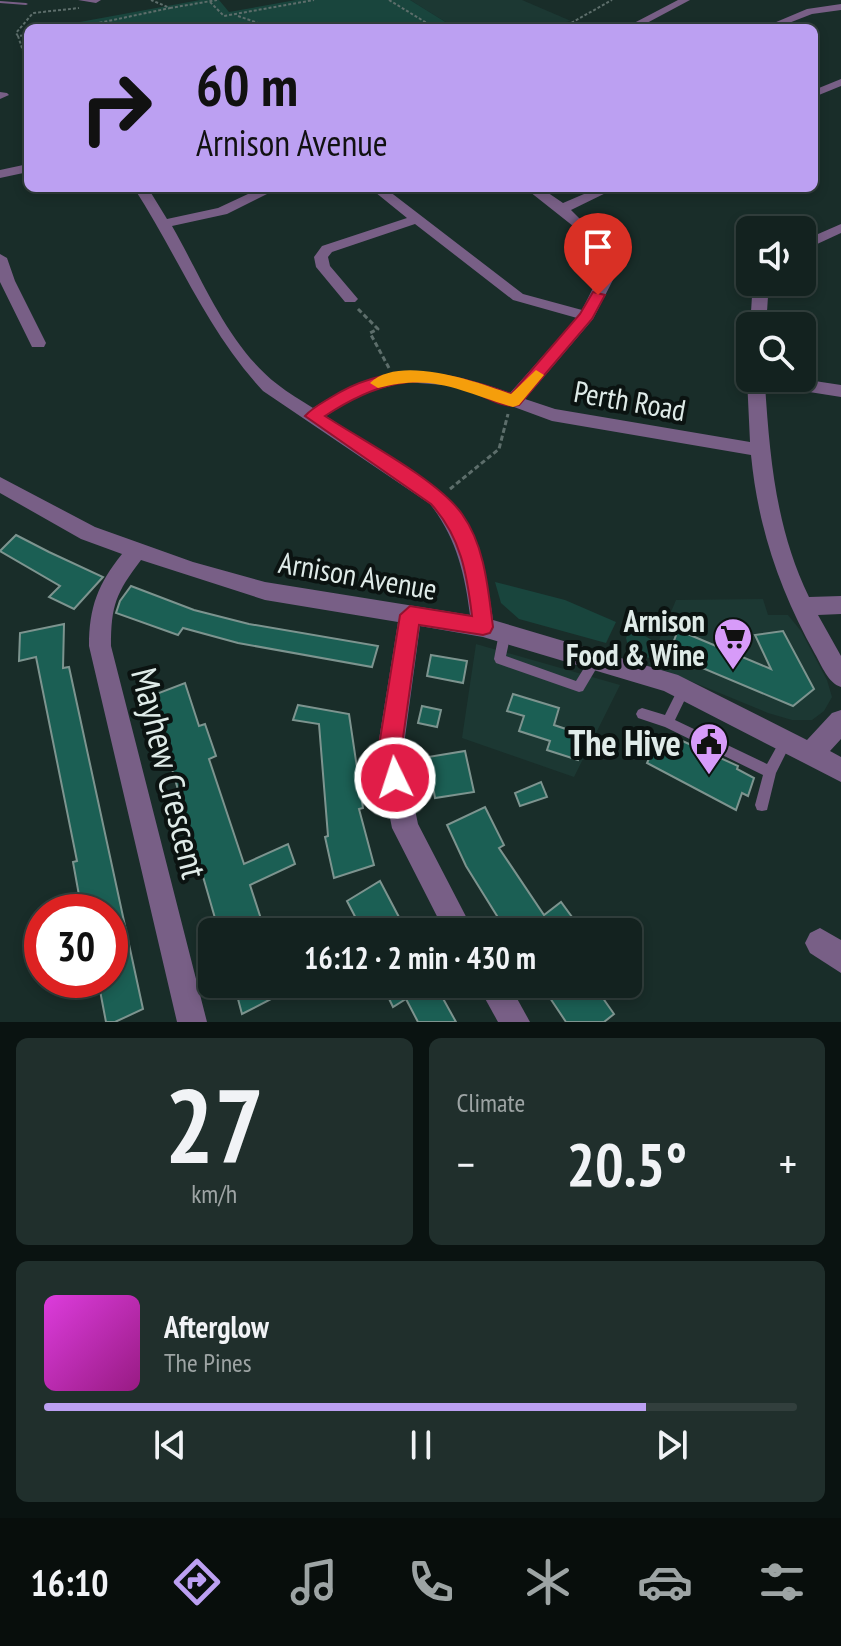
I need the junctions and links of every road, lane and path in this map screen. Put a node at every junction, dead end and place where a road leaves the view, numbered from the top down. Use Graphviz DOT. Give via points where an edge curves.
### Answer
graph roads {
  1 [pos="96,0"];
  2 [pos="151,0"];
  3 [pos="217,0"];
  4 [pos="314,0"];
  5 [pos="389,0"];
  6 [pos="612,0"];
  7 [pos="685,0"];
  8 [pos="1,1"];
  9 [pos="814,1"];
  10 [pos="210,2"];
  11 [pos="26,4"];
  12 [pos="83,4"];
  13 [pos="841,7"];
  14 [pos="170,8"];
  15 [pos="234,14"];
  16 [pos="94,24"];
  17 [pos="258,24"];
  18 [pos="428,24"];
  19 [pos="566,24"];
  20 [pos="640,24"];
  21 [pos="777,24"];
  22 [pos="24,35"];
  23 [pos="18,36"];
  24 [pos="24,54"];
  25 [pos="841,82"];
  26 [pos="819,92"];
  27 [pos="841,95"];
  28 [pos="24,169"];
  29 [pos="0,174"];
  30 [pos="144,192"];
  31 [pos="263,192"];
  32 [pos="382,192"];
  33 [pos="538,192"];
  34 [pos="600,192"];
  35 [pos="562,209"];
  36 [pos="414,220"];
  37 [pos="166,223"];
  38 [pos="839,232"];
  39 [pos="816,241"];
  40 [pos="0,258"];
  41 [pos="350,299"];
  42 [pos="587,316"];
  43 [pos="38,343"];
  44 [pos="394,379"];
  45 [pos="816,387"];
  46 [pos="841,391"];
  47 [pos="758,392"];
  48 [pos="512,401"];
  49 [pos="313,416"];
  50 [pos="760,450"];
  51 [pos="0,484"];
  52 [pos="437,499"];
  53 [pos="136,551"];
  54 [pos="841,605"];
  55 [pos="801,607"];
  56 [pos="410,615"];
  57 [pos="494,630"];
  58 [pos="596,659"];
  59 [pos="841,677"];
  60 [pos="684,689"];
  61 [pos="642,714"];
  62 [pos="841,721"];
  63 [pos="668,722"];
  64 [pos="786,741"];
  65 [pos="811,754"];
  66 [pos="841,770"];
  67 [pos="770,772"];
  68 [pos="762,805"];
  69 [pos="453,918"];
  70 [pos="500,998"];
  71 [pos="192,1022"];
  72 [pos="515,1022"];
  1 -- 12 [label="street"];
  2 -- 14 [label="path"];
  3 -- 10 [label="path"];
  4 -- 15 [label="path"];
  5 -- 18 [label="path"];
  6 -- 19 [label="path"];
  7 -- 20 [label="street"];
  8 -- 11 [label="lane"];
  9 -- 13 [label="street"];
  10 -- 14 [label="path"];
  10 -- 15 [label="path" via="224,16"];
  12 -- 23 [label="path" via="33,13"];
  13 -- 21 [label="street" via="810,11"];
  14 -- 16 [label="path"];
  15 -- 17 [label="path"];
  22 -- 23 [label="path"];
  23 -- 24 [label="path"];
  25 -- 26 [label="street"];
  26 -- 27 [label="street"];
  28 -- 29 [label="street"];
  30 -- 37 [label="street"];
  31 -- 37 [label="street" via="222,211"];
  32 -- 36 [label="street"];
  33 -- 35 [label="street"];
  34 -- 35 [label="street"];
  35 -- 42 [label="street" via="596,241 608,274"];
  36 -- 41 [label="street" via="327,249 321,257 323,267"];
  36 -- 42 [label="street" via="518,297"];
  37 -- 49 [label="street" via="246,366"];
  38 -- 39 [label="street"];
  40 -- 43 [label="street"];
  41 -- 44 [label="path" via="378,329 370,333"];
  42 -- 48 [label="street"];
  44 -- 48 [label="street, Perth Road" via="459,381"];
  44 -- 49 [label="street, Perth Road" via="354,390"];
  45 -- 46 [label="street"];
  47 -- 50 [label="street"];
  48 -- 50 [label="street, Perth Road" via="552,415"];
  48 -- 52 [label="path" via="499,449"];
  49 -- 52 [label="street"];
  50 -- 55 [label="street" via="773,532"];
  51 -- 53 [label="street, Arnison Avenue" via="88,533"];
  52 -- 57 [label="street" via="455,519 476,567"];
  53 -- 56 [label="street, Arnison Avenue" via="265,591"];
  53 -- 71 [label="street, Mayhew Crescent" via="103,595 100,646"];
  54 -- 55 [label="street"];
  55 -- 59 [label="street"];
  56 -- 57 [label="street, Arnison Avenue"];
  56 -- 69 [label="street" via="390,752 405,828"];
  57 -- 58 [label="street, Arnison Avenue"];
  57 -- 58 [label="lane" via="500,659 579,687"];
  58 -- 60 [label="street, Arnison Avenue"];
  60 -- 63 [label="lane"];
  60 -- 64 [label="street, Arnison Avenue"];
  61 -- 63 [label="lane"];
  62 -- 65 [label="street"];
  63 -- 67 [label="lane"];
  64 -- 65 [label="street, Arnison Avenue"];
  64 -- 67 [label="lane"];
  65 -- 66 [label="street, Arnison Avenue"];
  67 -- 68 [label="lane"];
  70 -- 72 [label="street"];
}
